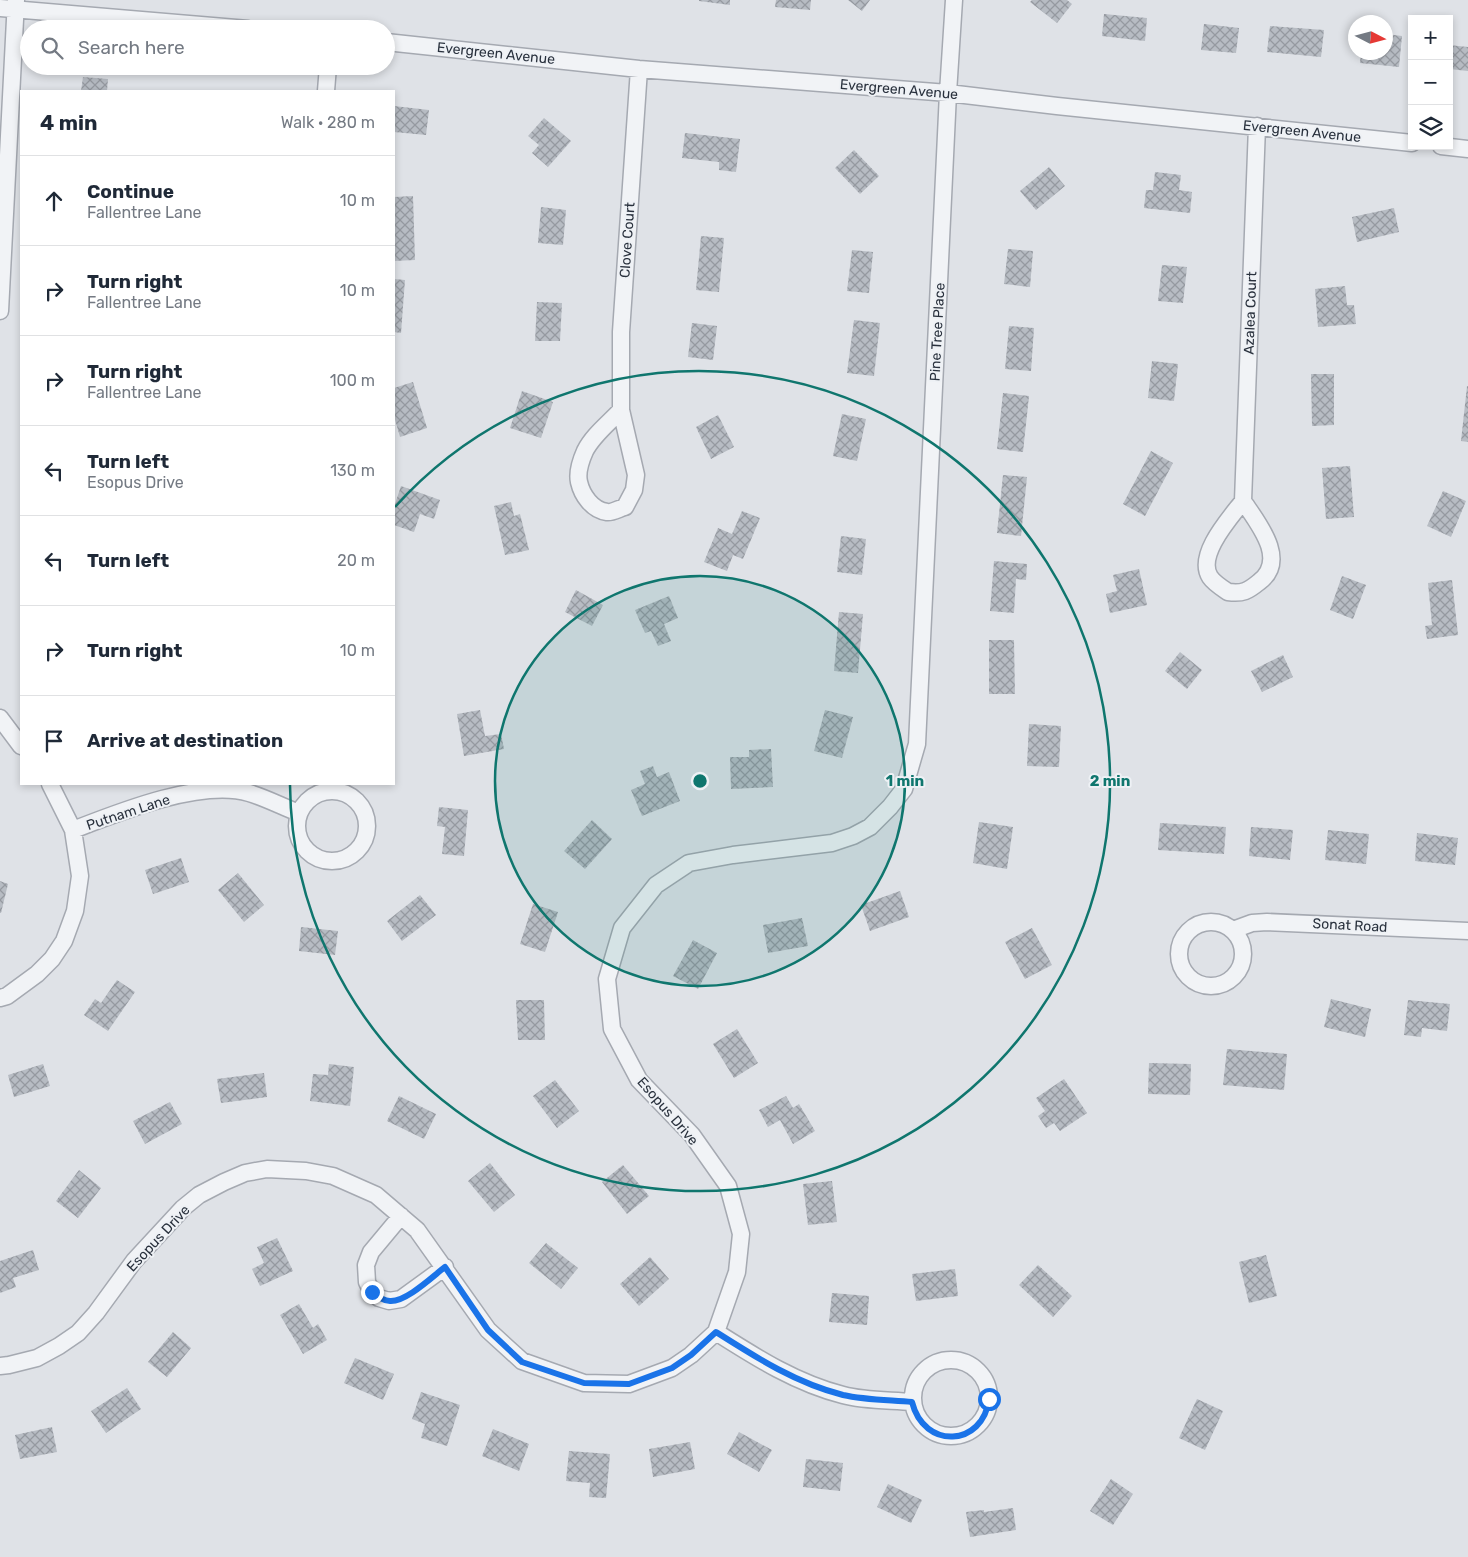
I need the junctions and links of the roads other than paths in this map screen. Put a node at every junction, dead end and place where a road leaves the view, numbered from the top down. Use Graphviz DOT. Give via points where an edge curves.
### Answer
graph roads {
  1 [pos="954,0"];
  2 [pos="10,6"];
  3 [pos="155,20"];
  4 [pos="395,43"];
  5 [pos="640,69"];
  6 [pos="327,75"];
  7 [pos="326,90"];
  8 [pos="948,93"];
  9 [pos="1257,126"];
  10 [pos="1408,143"];
  11 [pos="1453,147"];
  12 [pos="1468,149"];
  13 [pos="0,311"];
  14 [pos="621,410"];
  15 [pos="1243,500"];
  16 [pos="921,665"];
  17 [pos="0,718"];
  18 [pos="20,745"];
  19 [pos="50,785"];
  20 [pos="299,813"];
  21 [pos="73,830"];
  22 [pos="1233,930"];
  23 [pos="1468,930"];
  24 [pos="0,998"];
  25 [pos="401,1216"];
  26 [pos="445,1267"];
  27 [pos="716,1332"];
  28 [pos="0,1366"];
  29 [pos="912,1402"];
  1 -- 8 [label="street, Pine Tree Place"];
  2 -- 3 [label="street"];
  2 -- 13 [label="street"];
  4 -- 5 [label="street, Evergreen Avenue"];
  5 -- 8 [label="street, Evergreen Avenue"];
  5 -- 14 [label="street, Clove Court" via="621,332"];
  6 -- 7 [label="street"];
  8 -- 9 [label="street, Evergreen Avenue"];
  8 -- 16 [label="street, Pine Tree Place"];
  9 -- 10 [label="street, Evergreen Avenue"];
  9 -- 15 [label="street, Azalea Court"];
  11 -- 12 [label="street"];
  14 -- 14 [label="street, Clove Court" via="636,475 634,490 625,507 608,512 587,500 579,481 580,465 594,439"];
  15 -- 15 [label="street" via="1268,540 1270,569 1266,577 1247,592 1228,592 1210,578 1206,567 1216,537"];
  16 -- 27 [label="street, Esopus Drive" via="918,744 904,789 870,827 832,843 689,863 656,885 622,928 607,979 612,1029 639,1080 692,1135 728,1186 741,1234 737,1272"];
  17 -- 18 [label="street"];
  19 -- 21 [label="street"];
  20 -- 20 [label="street" via="297,834 315,858 345,859 361,847 367,828 366,818 363,809 349,795 330,791 320,793 304,804"];
  20 -- 21 [label="street, Putnam Lane" via="249,793 228,790 190,792 125,810"];
  21 -- 24 [label="street" via="80,876 75,911 64,941 37,974"];
  22 -- 22 [label="street" via="1224,924 1203,922 1185,934 1180,943 1179,964 1190,980 1209,987 1219,986 1236,976 1241,967 1243,947"];
  22 -- 23 [label="street, Sonat Road" via="1252,923 1268,922"];
  25 -- 26 [label="street, Esopus Drive" via="417,1230"];
  25 -- 26 [label="street" via="371,1252 366,1265 367,1282 372,1292 389,1301 401,1300"];
  25 -- 28 [label="street, Esopus Drive" via="376,1195 334,1176 267,1169 245,1173 199,1195 183,1208 134,1261 78,1333 36,1358"];
  26 -- 27 [label="street, Esopus Drive" via="488,1330 522,1362 584,1383 629,1384 672,1368"];
  27 -- 29 [label="street" via="763,1363 807,1384 845,1396"];
  29 -- 29 [label="street" via="920,1375 945,1360 973,1366 985,1381 989,1399 986,1413 978,1426 961,1436 952,1437 933,1433 925,1427"];
}
